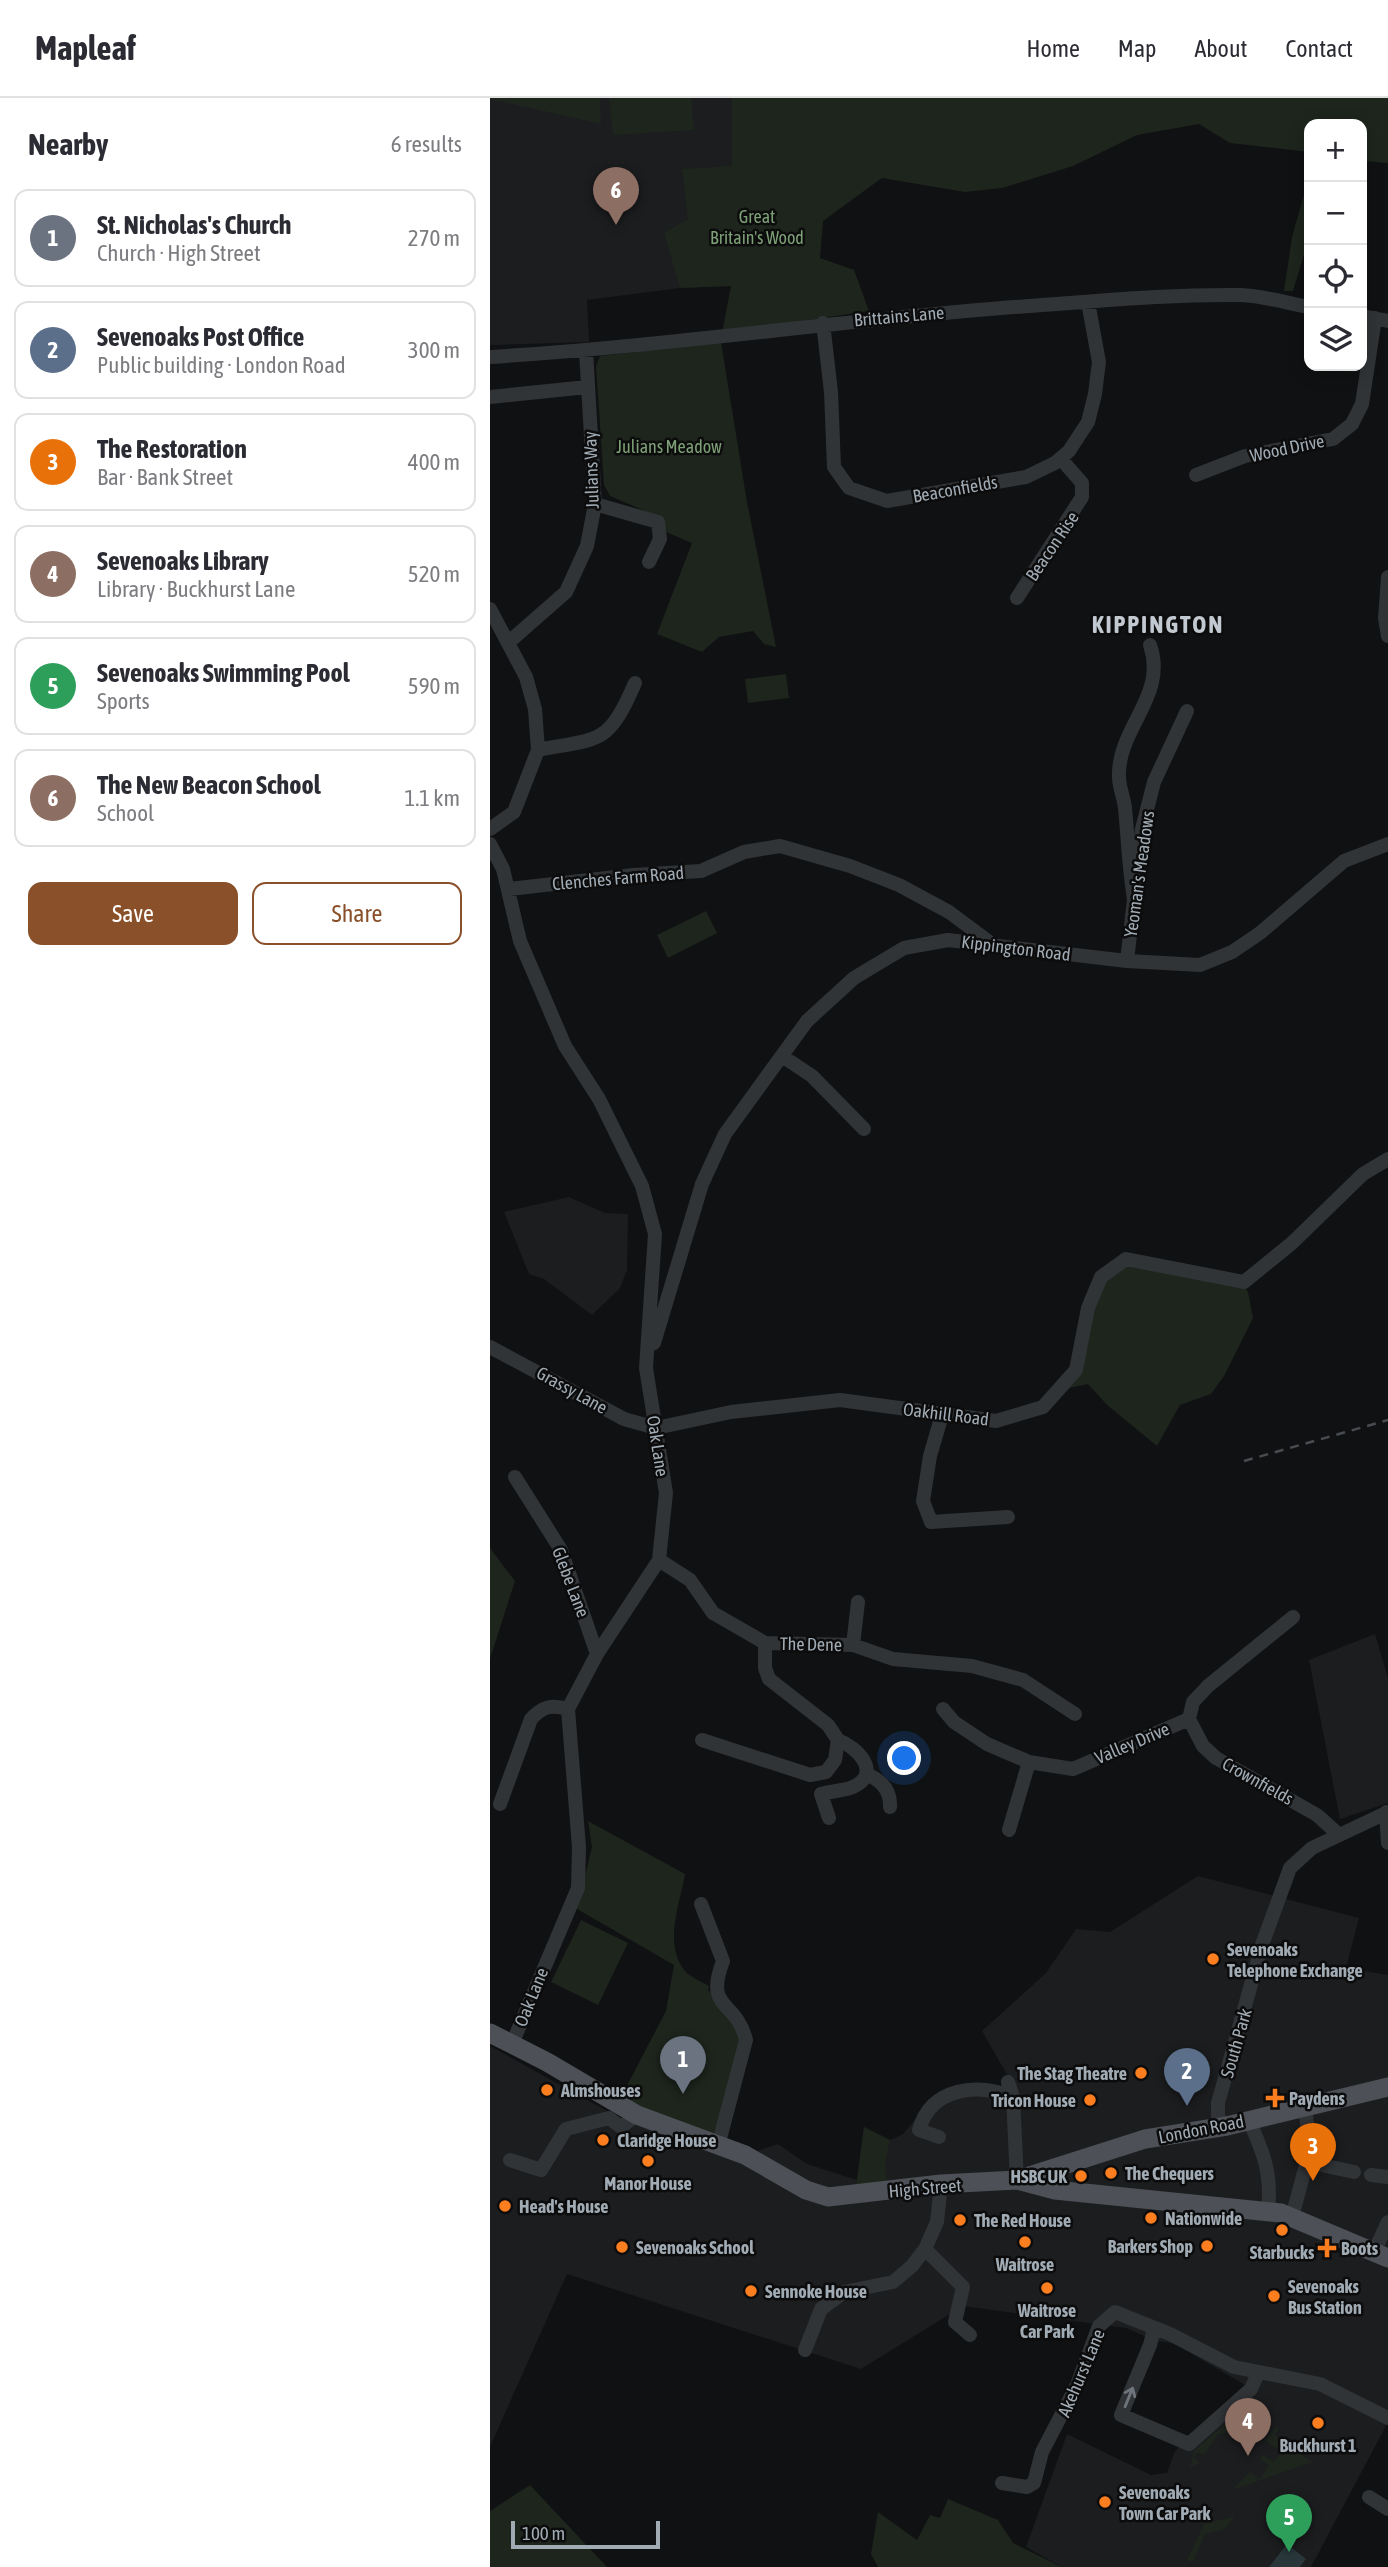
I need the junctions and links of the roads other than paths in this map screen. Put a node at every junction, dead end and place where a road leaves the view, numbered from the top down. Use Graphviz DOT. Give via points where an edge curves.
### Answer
graph roads {
  1 [pos="1088,302"];
  2 [pos="1304,306"];
  3 [pos="1375,318"];
  4 [pos="823,323"];
  5 [pos="586,351"];
  6 [pos="490,357"];
  7 [pos="587,387"];
  8 [pos="490,397"];
  9 [pos="1061,459"];
  10 [pos="1196,475"];
  11 [pos="595,503"];
  12 [pos="649,562"];
  13 [pos="1388,577"];
  14 [pos="1017,598"];
  15 [pos="490,609"];
  16 [pos="1388,636"];
  17 [pos="509,642"];
  18 [pos="1150,645"];
  19 [pos="635,683"];
  20 [pos="1187,711"];
  21 [pos="538,750"];
  22 [pos="490,829"];
  23 [pos="490,844"];
  24 [pos="1388,844"];
  25 [pos="509,889"];
  26 [pos="1134,899"];
  27 [pos="993,945"];
  28 [pos="1127,961"];
  29 [pos="782,1056"];
  30 [pos="864,1129"];
  31 [pos="1388,1160"];
  32 [pos="490,1347"];
  33 [pos="646,1368"];
  34 [pos="942,1415"];
  35 [pos="656,1428"];
  36 [pos="515,1477"];
  37 [pos="1008,1517"];
  38 [pos="659,1560"];
  39 [pos="862,1610"];
  40 [pos="1293,1617"];
  41 [pos="765,1643"];
  42 [pos="853,1645"];
  43 [pos="597,1654"];
  44 [pos="568,1709"];
  45 [pos="943,1709"];
  46 [pos="1075,1714"];
  47 [pos="1189,1719"];
  48 [pos="712,1738"];
  49 [pos="838,1740"];
  50 [pos="1029,1762"];
  51 [pos="866,1774"];
  52 [pos="500,1804"];
  53 [pos="890,1807"];
  54 [pos="1387,1812"];
  55 [pos="829,1818"];
  56 [pos="1009,1830"];
  57 [pos="1338,1834"];
  58 [pos="1388,1843"];
  59 [pos="701,1904"];
  60 [pos="490,2034"];
  61 [pos="512,2044"];
  62 [pos="1008,2082"];
  63 [pos="1388,2087"];
  64 [pos="1013,2097"];
  65 [pos="1305,2106"];
  66 [pos="637,2115"];
  67 [pos="1249,2120"];
  68 [pos="1223,2127"];
  69 [pos="939,2137"];
  70 [pos="718,2146"];
  71 [pos="510,2160"];
  72 [pos="1308,2162"];
  73 [pos="1051,2169"];
  74 [pos="1354,2172"];
  75 [pos="1371,2175"];
  76 [pos="1388,2177"];
  77 [pos="1017,2180"];
  78 [pos="941,2184"];
  79 [pos="1055,2190"];
  80 [pos="1268,2211"];
  81 [pos="1292,2217"];
  82 [pos="1388,2222"];
  83 [pos="925,2249"];
  84 [pos="1381,2255"];
  85 [pos="1154,2329"];
  86 [pos="970,2335"];
  87 [pos="804,2350"];
  88 [pos="1263,2374"];
  89 [pos="1388,2418"];
  90 [pos="1002,2483"];
  91 [pos="1369,2497"];
  92 [pos="1388,2509"];
  1 -- 2 [label="street, Brittains Lane" via="1243,295"];
  1 -- 4 [label="street, Brittains Lane"];
  1 -- 9 [label="street, Beaconfields" via="1099,362 1095,394 1083,433"];
  3 -- 10 [label="street, Wood Drive" via="1362,404 1352,424 1333,439 1245,456"];
  4 -- 5 [label="street, Brittains Lane"];
  4 -- 9 [label="street, Beaconfields" via="834,467 849,488 887,501 1026,477"];
  5 -- 6 [label="street, Brittains Lane"];
  5 -- 7 [label="street, Julians Way"];
  7 -- 8 [label="street"];
  7 -- 11 [label="street, Julians Way"];
  9 -- 14 [label="street, Beacon Rise" via="1082,483 1083,497"];
  11 -- 12 [label="street" via="658,522 660,539"];
  11 -- 17 [label="street, Julians Way" via="587,546 566,592"];
  13 -- 16 [label="street"];
  15 -- 17 [label="street"];
  17 -- 21 [label="street" via="535,709"];
  18 -- 26 [label="street" via="1156,672 1150,696 1123,748 1119,777"];
  19 -- 21 [label="street" via="619,720 597,739"];
  20 -- 26 [label="street, Yeoman's Meadows" via="1154,782 1142,829"];
  21 -- 22 [label="street" via="514,812"];
  23 -- 25 [label="street, Oak Lane"];
  24 -- 28 [label="street, Kippington Road" via="1344,861 1232,952 1200,965"];
  25 -- 27 [label="street, Clenches Farm Road" via="701,872 744,852 780,846 899,885 948,912"];
  25 -- 33 [label="street, Oak Lane" via="520,941 565,1046 599,1098 642,1186 654,1234"];
  26 -- 28 [label="street, Yeoman's Meadows"];
  27 -- 28 [label="street, Kippington Road"];
  27 -- 29 [label="street, Kippington Road" via="948,940 904,948 854,978 807,1021"];
  29 -- 30 [label="street" via="812,1076"];
  29 -- 33 [label="street, Kippington Road" via="725,1134 702,1184"];
  31 -- 34 [label="street, Oakhill Road" via="1363,1174 1244,1282 1126,1259 1101,1276 1088,1308 1076,1370 1043,1407 996,1421"];
  32 -- 35 [label="street, Grassy Lane" via="624,1419"];
  33 -- 35 [label="street, Oak Lane"];
  34 -- 35 [label="street, Oakhill Road" via="840,1400 732,1412"];
  34 -- 37 [label="street" via="929,1456 923,1501 931,1521"];
  35 -- 38 [label="street, Oak Lane" via="666,1493"];
  36 -- 43 [label="street, Glebe Lane" via="561,1549"];
  38 -- 41 [label="street, The Dene" via="690,1580 713,1613"];
  38 -- 43 [label="street, Oak Lane"];
  39 -- 42 [label="street"];
  40 -- 47 [label="street, Valley Drive" via="1208,1686 1193,1702"];
  41 -- 42 [label="street, The Dene"];
  41 -- 49 [label="street" via="769,1679 828,1725"];
  42 -- 46 [label="street, The Dene" via="884,1657 972,1666 1030,1684"];
  43 -- 44 [label="street, Oak Lane"];
  44 -- 52 [label="street" via="549,1706 531,1719"];
  44 -- 61 [label="street, Oak Lane" via="578,1888"];
  45 -- 50 [label="street, Valley Drive" via="987,1744"];
  47 -- 50 [label="street, Valley Drive" via="1073,1769"];
  47 -- 57 [label="street, Crownfields" via="1203,1746 1216,1758 1317,1815"];
  48 -- 49 [label="street" via="810,1775 826,1772 835,1760"];
  49 -- 51 [label="street" via="859,1752"];
  50 -- 56 [label="street"];
  51 -- 53 [label="street" via="883,1784"];
  51 -- 55 [label="street" via="852,1787 821,1794"];
  54 -- 57 [label="street, South Park"];
  54 -- 58 [label="street"];
  57 -- 68 [label="street, South Park" via="1312,1847 1286,1877 1262,1945 1219,2103"];
  59 -- 70 [label="street" via="723,1961 714,1984 719,1998 742,2023 746,2040"];
  60 -- 61 [label="main road, High Street"];
  61 -- 66 [label="main road, High Street"];
  62 -- 64 [label="street"];
  63 -- 65 [label="main road, London Road"];
  64 -- 69 [label="street" via="993,2090 940,2096 926,2111 919,2130"];
  64 -- 77 [label="street"];
  65 -- 67 [label="main road, London Road"];
  65 -- 72 [label="street"];
  66 -- 70 [label="main road, High Street"];
  66 -- 71 [label="street" via="621,2127 609,2118 566,2129 541,2170"];
  67 -- 68 [label="main road, London Road"];
  67 -- 80 [label="street" via="1265,2155 1271,2184"];
  68 -- 73 [label="main road, London Road" via="1145,2139"];
  70 -- 78 [label="main road, High Street" via="828,2197"];
  72 -- 74 [label="street"];
  72 -- 81 [label="street"];
  73 -- 77 [label="main road, London Road"];
  73 -- 79 [label="main road"];
  75 -- 76 [label="street"];
  77 -- 78 [label="main road, High Street"];
  77 -- 79 [label="main road, High Street"];
  78 -- 83 [label="street" via="937,2222"];
  79 -- 80 [label="main road, High Street"];
  80 -- 81 [label="main road, High Street"];
  81 -- 84 [label="main road, High Street"];
  82 -- 84 [label="street"];
  83 -- 86 [label="street" via="963,2287 956,2322"];
  83 -- 87 [label="street" via="893,2282 844,2292 821,2309"];
  85 -- 88 [label="street, Akehurst Lane" via="1234,2367"];
  88 -- 85 [label="street, one-way" via="1189,2444 1121,2415"];
  85 -- 90 [label="street, Akehurst Lane" via="1115,2312 1099,2326 1077,2385 1042,2452 1034,2483 1027,2487"];
  88 -- 89 [label="street, Akehurst Lane" via="1320,2384"];
  91 -- 92 [label="street"];
}
